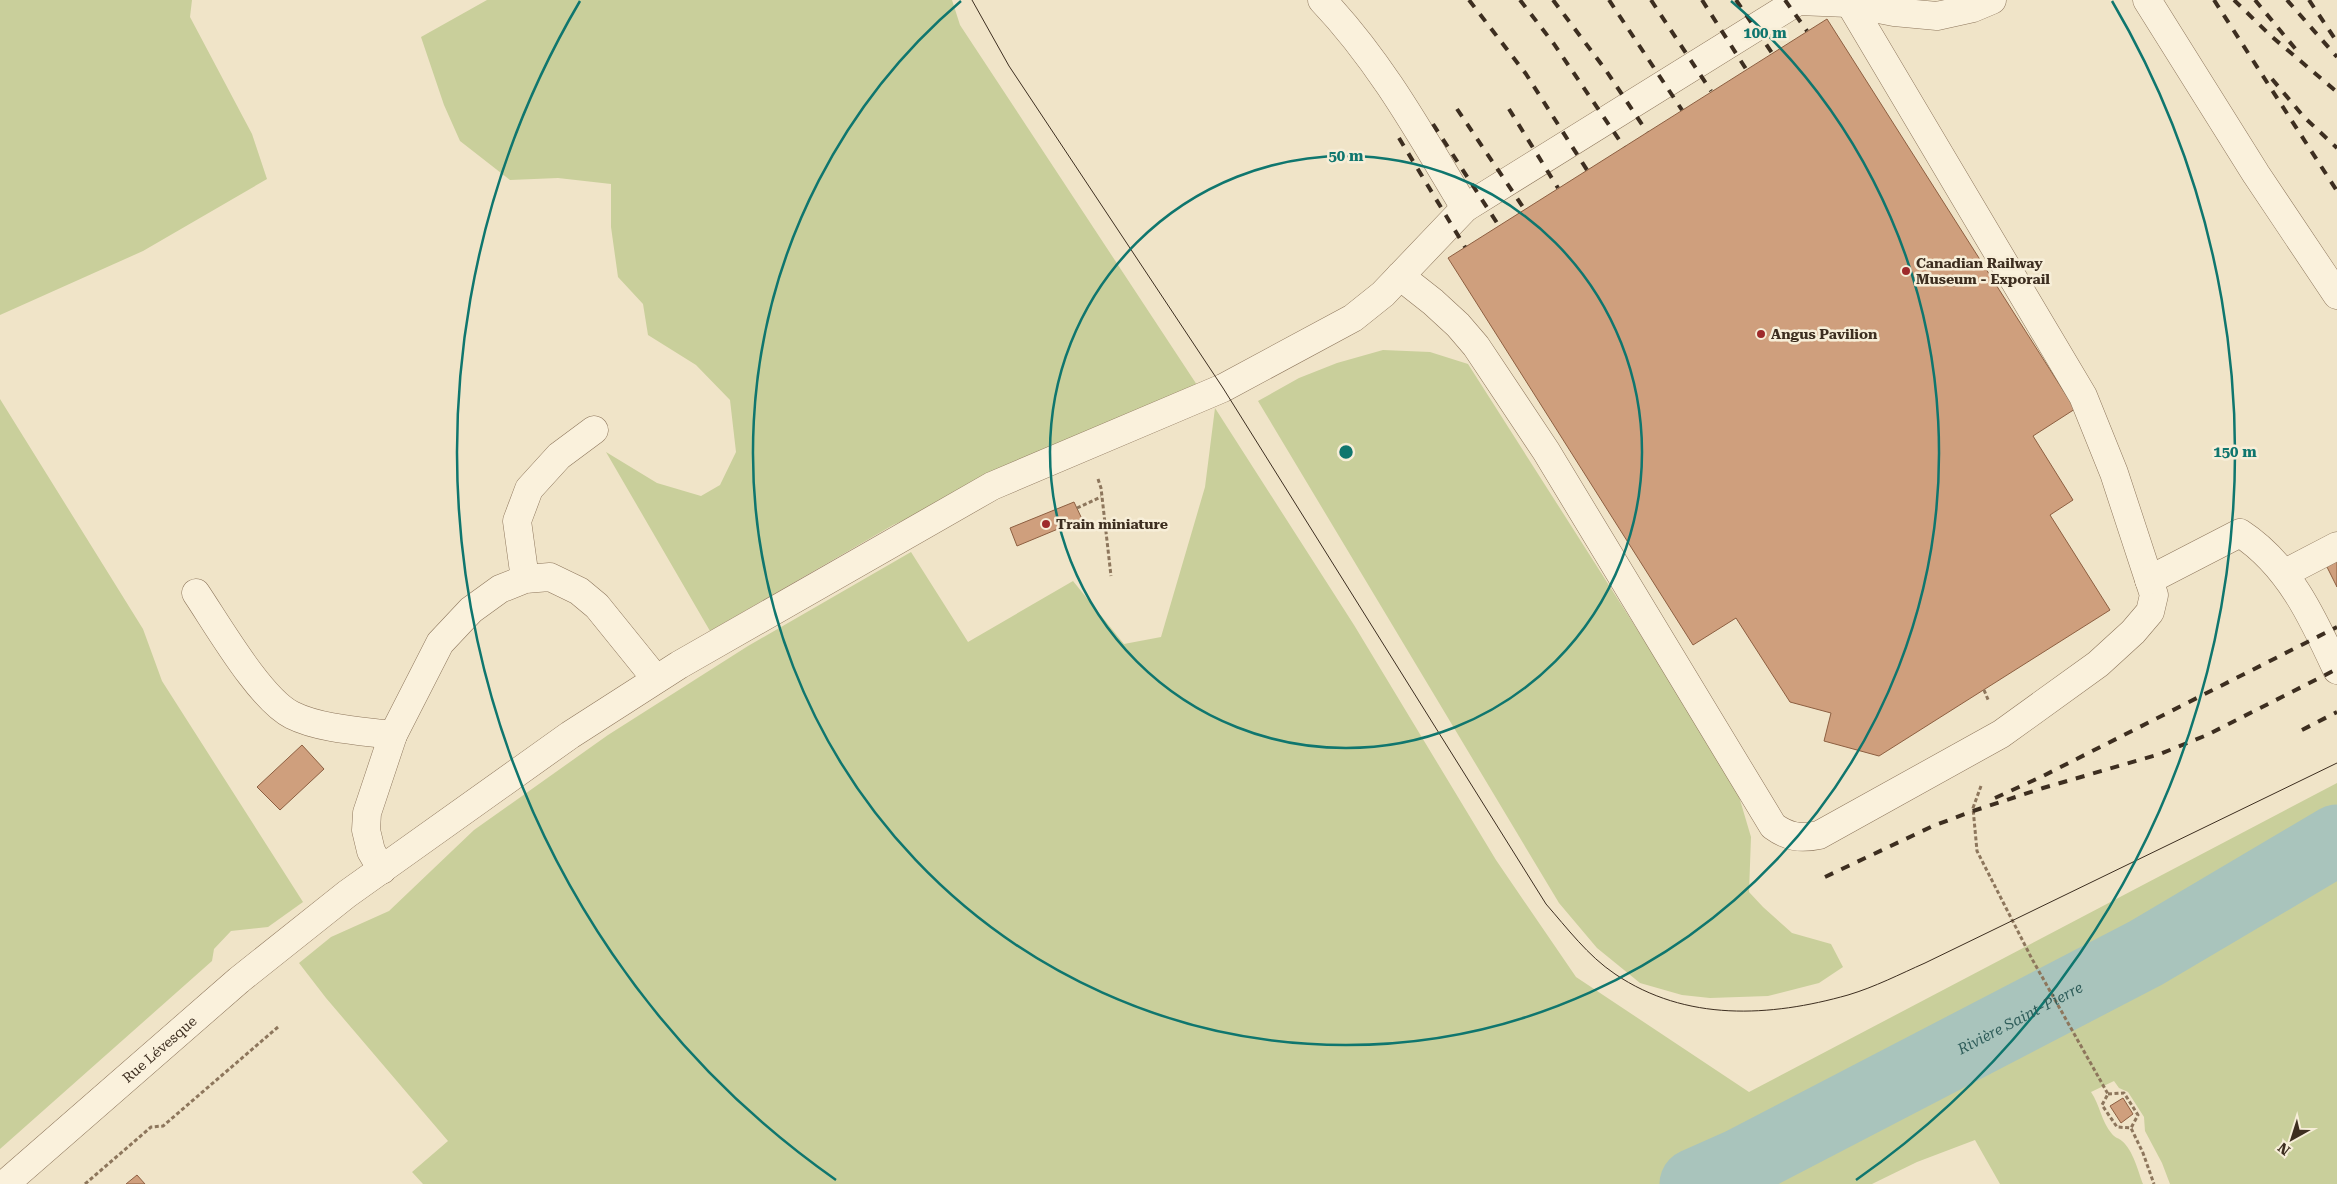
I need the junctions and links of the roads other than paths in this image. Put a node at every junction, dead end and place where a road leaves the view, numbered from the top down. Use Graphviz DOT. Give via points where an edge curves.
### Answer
graph roads {
  1 [pos="1322,0"];
  2 [pos="1992,0"];
  3 [pos="2147,0"];
  4 [pos="1847,2"];
  5 [pos="1465,208"];
  6 [pos="1400,276"];
  7 [pos="2337,296"];
  8 [pos="594,430"];
  9 [pos="2337,546"];
  10 [pos="2284,573"];
  11 [pos="525,579"];
  12 [pos="2150,580"];
  13 [pos="196,593"];
  14 [pos="2337,670"];
  15 [pos="656,679"];
  16 [pos="393,736"];
  17 [pos="382,870"];
  18 [pos="5,1184"];
  1 -- 5 [label="street" via="1388,80"];
  2 -- 4 [label="street, Rue Lévesque" via="1936,16 1894,12"];
  3 -- 7 [label="street"];
  4 -- 5 [label="street, Rue Lévesque" via="1798,1"];
  4 -- 12 [label="street" via="2083,396 2114,473"];
  5 -- 6 [label="street, Rue Lévesque"];
  6 -- 12 [label="street" via="1433,302 1476,346 1546,451 1772,826 1785,835 1804,838 1820,835 2002,734 2098,664 2133,632 2150,612 2154,595"];
  6 -- 15 [label="street, Rue Lévesque" via="1353,318 1307,344 1223,388 992,486"];
  8 -- 11 [label="street" via="559,456 529,489 517,520"];
  9 -- 10 [label="street"];
  10 -- 12 [label="street" via="2257,544 2240,533"];
  10 -- 14 [label="street" via="2313,620"];
  11 -- 15 [label="street" via="550,577 579,591 597,606"];
  11 -- 16 [label="street" via="500,589 471,610 440,644"];
  13 -- 16 [label="street" via="266,694 291,715 315,723"];
  15 -- 17 [label="street, Rue Lévesque" via="570,735"];
  16 -- 17 [label="street" via="367,813 369,844"];
  17 -- 18 [label="street, Rue Lévesque" via="238,980"];
}
